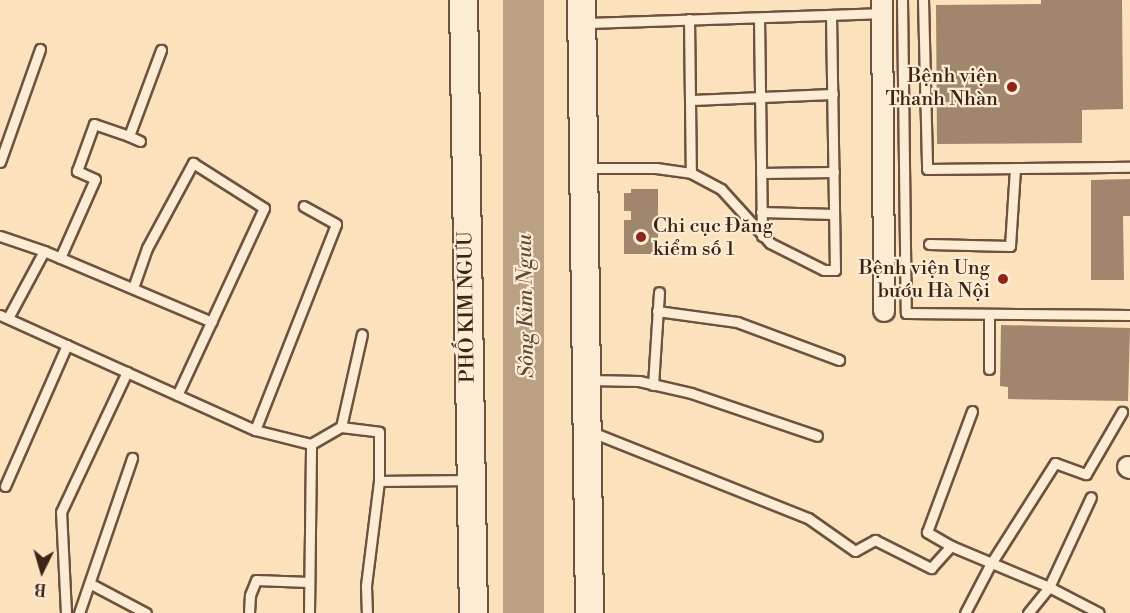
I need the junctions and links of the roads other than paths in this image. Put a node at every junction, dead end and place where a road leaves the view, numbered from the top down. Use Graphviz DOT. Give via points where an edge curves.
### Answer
graph roads {
  1 [pos="463,0"];
  2 [pos="902,0"];
  3 [pos="923,0"];
  4 [pos="882,7"];
  5 [pos="581,12"];
  6 [pos="831,15"];
  7 [pos="689,18"];
  8 [pos="759,18"];
  9 [pos="40,50"];
  10 [pos="161,50"];
  11 [pos="833,94"];
  12 [pos="760,98"];
  13 [pos="691,100"];
  14 [pos="129,136"];
  15 [pos="140,141"];
  16 [pos="0,162"];
  17 [pos="1130,167"];
  18 [pos="582,168"];
  19 [pos="1016,168"];
  20 [pos="834,172"];
  21 [pos="691,173"];
  22 [pos="761,173"];
  23 [pos="304,206"];
  24 [pos="761,212"];
  25 [pos="834,214"];
  26 [pos="0,236"];
  27 [pos="762,236"];
  28 [pos="929,244"];
  29 [pos="44,250"];
  30 [pos="60,258"];
  31 [pos="133,288"];
  32 [pos="659,292"];
  33 [pos="657,311"];
  34 [pos="884,311"];
  35 [pos="989,314"];
  36 [pos="1130,315"];
  37 [pos="4,316"];
  38 [pos="212,322"];
  39 [pos="362,334"];
  40 [pos="67,345"];
  41 [pos="839,360"];
  42 [pos="989,369"];
  43 [pos="127,372"];
  44 [pos="584,379"];
  45 [pos="653,384"];
  46 [pos="177,395"];
  47 [pos="972,411"];
  48 [pos="1122,412"];
  49 [pos="341,427"];
  50 [pos="585,429"];
  51 [pos="255,430"];
  52 [pos="817,436"];
  53 [pos="310,444"];
  54 [pos="132,458"];
  55 [pos="471,480"];
  56 [pos="379,482"];
  57 [pos="5,486"];
  58 [pos="1091,497"];
  59 [pos="951,546"];
  60 [pos="990,565"];
  61 [pos="309,582"];
  62 [pos="91,584"];
  63 [pos="1048,587"];
  64 [pos="66,613"];
  65 [pos="79,613"];
  66 [pos="146,613"];
  67 [pos="249,613"];
  68 [pos="309,613"];
  69 [pos="367,613"];
  70 [pos="473,613"];
  71 [pos="589,613"];
  72 [pos="965,613"];
  73 [pos="1028,613"];
  74 [pos="1099,613"];
  1 -- 55 [label="main road, PHỐ KIM NGƯU"];
  2 -- 35 [label="lane" via="906,313"];
  3 -- 19 [label="lane" via="927,169"];
  4 -- 6 [label="lane"];
  4 -- 34 [label="street"];
  5 -- 7 [label="lane"];
  5 -- 18 [label="main road"];
  6 -- 8 [label="lane"];
  6 -- 11 [label="lane"];
  7 -- 8 [label="lane"];
  7 -- 13 [label="lane"];
  8 -- 12 [label="lane"];
  9 -- 16 [label="lane"];
  10 -- 14 [label="lane"];
  11 -- 12 [label="lane"];
  11 -- 20 [label="lane"];
  12 -- 13 [label="lane"];
  12 -- 22 [label="lane"];
  13 -- 21 [label="lane"];
  14 -- 15 [label="lane"];
  14 -- 30 [label="lane" via="94,124 77,171 95,179"];
  17 -- 19 [label="lane"];
  18 -- 21 [label="lane" via="656,168"];
  18 -- 44 [label="main road"];
  19 -- 28 [label="lane" via="1010,246"];
  20 -- 22 [label="lane"];
  20 -- 25 [label="lane"];
  21 -- 27 [label="lane" via="720,189"];
  22 -- 24 [label="lane"];
  23 -- 51 [label="lane" via="336,224"];
  24 -- 25 [label="lane"];
  24 -- 27 [label="lane"];
  25 -- 27 [label="lane" via="835,270 824,270"];
  26 -- 29 [label="lane"];
  29 -- 30 [label="lane"];
  29 -- 37 [label="lane"];
  30 -- 31 [label="lane"];
  31 -- 38 [label="lane"];
  31 -- 38 [label="lane" via="147,249 193,163 264,208"];
  32 -- 33 [label="lane"];
  33 -- 41 [label="lane" via="737,322"];
  33 -- 45 [label="lane"];
  35 -- 36 [label="lane"];
  35 -- 42 [label="lane"];
  37 -- 40 [label="lane"];
  38 -- 46 [label="lane"];
  39 -- 49 [label="lane"];
  40 -- 43 [label="lane"];
  40 -- 57 [label="lane"];
  43 -- 46 [label="lane"];
  43 -- 64 [label="lane" via="61,512"];
  44 -- 45 [label="lane"];
  44 -- 50 [label="main road"];
  45 -- 52 [label="lane"];
  46 -- 51 [label="lane"];
  47 -- 59 [label="lane" via="927,532"];
  48 -- 60 [label="lane" via="1086,474 1055,463"];
  49 -- 53 [label="lane"];
  49 -- 56 [label="lane" via="379,432"];
  50 -- 59 [label="lane" via="808,518 855,551 875,540 931,568"];
  50 -- 71 [label="main road"];
  51 -- 53 [label="lane"];
  53 -- 61 [label="lane"];
  54 -- 62 [label="lane"];
  55 -- 56 [label="lane"];
  55 -- 70 [label="main road, PHỐ KIM NGƯU"];
  56 -- 69 [label="lane" via="366,586"];
  58 -- 63 [label="lane"];
  59 -- 60 [label="lane"];
  60 -- 63 [label="lane"];
  60 -- 72 [label="lane"];
  61 -- 67 [label="lane" via="256,580"];
  61 -- 68 [label="lane"];
  62 -- 65 [label="lane"];
  62 -- 66 [label="lane"];
  63 -- 73 [label="lane"];
  63 -- 74 [label="lane"];
}
